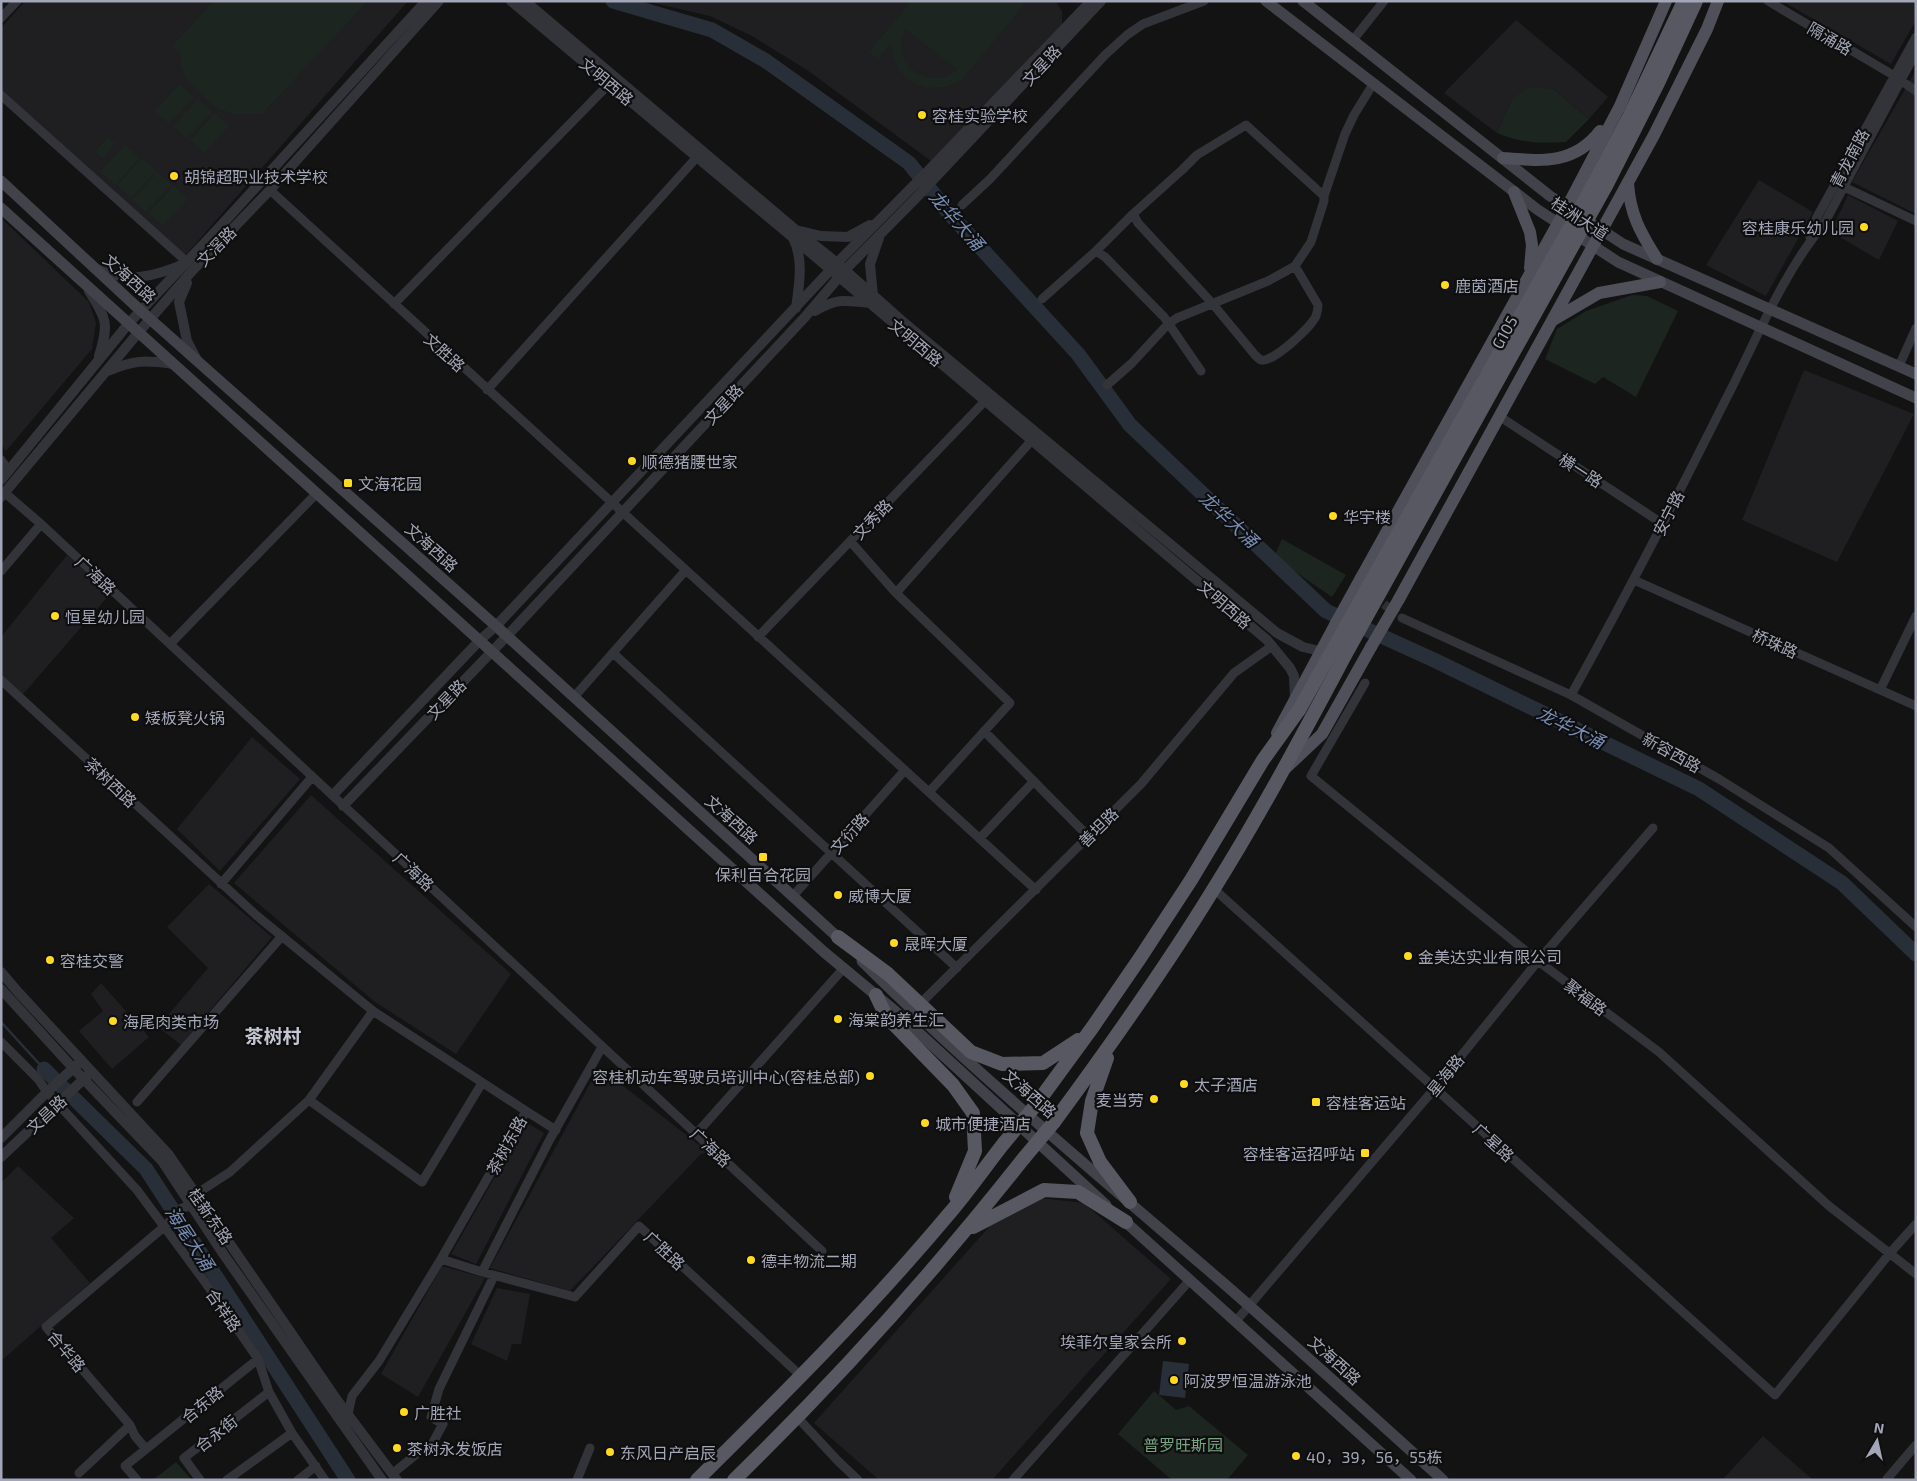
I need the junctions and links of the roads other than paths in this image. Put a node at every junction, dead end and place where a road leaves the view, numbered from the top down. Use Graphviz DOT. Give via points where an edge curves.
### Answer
graph roads {
  1 [pos="17,1"];
  2 [pos="511,1"];
  3 [pos="526,1"];
  4 [pos="1091,1"];
  5 [pos="1101,1"];
  6 [pos="1204,1"];
  7 [pos="1266,1"];
  8 [pos="1303,1"];
  9 [pos="1384,1"];
  10 [pos="1666,1"];
  11 [pos="1684,1"];
  12 [pos="1696,1"];
  13 [pos="1718,1"];
  14 [pos="1768,1"];
  15 [pos="437,2"];
  16 [pos="1,18"];
  17 [pos="1916,37"];
  18 [pos="1353,40"];
  19 [pos="1916,52"];
  20 [pos="1897,78"];
  21 [pos="610,83"];
  22 [pos="1373,84"];
  23 [pos="1916,90"];
  24 [pos="1,95"];
  25 [pos="1620,106"];
  26 [pos="1603,138"];
  27 [pos="1644,154"];
  28 [pos="697,157"];
  29 [pos="1503,158"];
  30 [pos="928,178"];
  31 [pos="1,181"];
  32 [pos="1628,182"];
  33 [pos="920,187"];
  34 [pos="1844,187"];
  35 [pos="270,190"];
  36 [pos="1514,192"];
  37 [pos="1324,196"];
  38 [pos="962,205"];
  39 [pos="1567,207"];
  40 [pos="1,208"];
  41 [pos="1133,214"];
  42 [pos="1916,221"];
  43 [pos="878,222"];
  44 [pos="1558,222"];
  45 [pos="1602,230"];
  46 [pos="794,234"];
  47 [pos="881,234"];
  48 [pos="1809,242"];
  49 [pos="1592,246"];
  50 [pos="1096,251"];
  51 [pos="1656,258"];
  52 [pos="1295,266"];
  53 [pos="94,267"];
  54 [pos="190,267"];
  55 [pos="838,270"];
  56 [pos="1528,276"];
  57 [pos="1660,282"];
  58 [pos="85,283"];
  59 [pos="1567,293"];
  60 [pos="1042,299"];
  61 [pos="872,300"];
  62 [pos="1212,303"];
  63 [pos="394,304"];
  64 [pos="796,308"];
  65 [pos="1771,308"];
  66 [pos="142,311"];
  67 [pos="805,317"];
  68 [pos="152,319"];
  69 [pos="1551,321"];
  70 [pos="129,323"];
  71 [pos="1168,324"];
  72 [pos="1916,328"];
  73 [pos="1762,329"];
  74 [pos="138,333"];
  75 [pos="197,359"];
  76 [pos="97,363"];
  77 [pos="173,364"];
  78 [pos="1898,366"];
  79 [pos="1201,371"];
  80 [pos="105,372"];
  81 [pos="1916,374"];
  82 [pos="1107,385"];
  83 [pos="487,390"];
  84 [pos="1916,398"];
  85 [pos="986,401"];
  86 [pos="1499,416"];
  87 [pos="1032,440"];
  88 [pos="1,460"];
  89 [pos="9,471"];
  90 [pos="1,480"];
  91 [pos="317,492"];
  92 [pos="3,495"];
  93 [pos="611,503"];
  94 [pos="622,513"];
  95 [pos="40,524"];
  96 [pos="1663,524"];
  97 [pos="850,542"];
  98 [pos="1,571"];
  99 [pos="685,571"];
  100 [pos="1634,580"];
  101 [pos="896,592"];
  102 [pos="1916,616"];
  103 [pos="1402,618"];
  104 [pos="496,626"];
  105 [pos="507,636"];
  106 [pos="758,637"];
  107 [pos="480,640"];
  108 [pos="170,644"];
  109 [pos="1272,646"];
  110 [pos="492,651"];
  111 [pos="1320,651"];
  112 [pos="613,653"];
  113 [pos="1,680"];
  114 [pos="1365,682"];
  115 [pos="1880,690"];
  116 [pos="1571,695"];
  117 [pos="574,697"];
  118 [pos="1297,705"];
  119 [pos="1916,706"];
  120 [pos="984,731"];
  121 [pos="905,770"];
  122 [pos="1284,770"];
  123 [pos="312,777"];
  124 [pos="1034,781"];
  125 [pos="929,792"];
  126 [pos="332,795"];
  127 [pos="344,806"];
  128 [pos="1653,828"];
  129 [pos="1089,837"];
  130 [pos="980,838"];
  131 [pos="832,853"];
  132 [pos="221,884"];
  133 [pos="1214,889"];
  134 [pos="1036,890"];
  135 [pos="793,896"];
  136 [pos="256,915"];
  137 [pos="1916,927"];
  138 [pos="282,936"];
  139 [pos="838,937"];
  140 [pos="1538,961"];
  141 [pos="843,968"];
  142 [pos="958,968"];
  143 [pos="1,972"];
  144 [pos="1,989"];
  145 [pos="876,995"];
  146 [pos="920,1004"];
  147 [pos="373,1011"];
  148 [pos="1092,1028"];
  149 [pos="1,1042"];
  150 [pos="1111,1046"];
  151 [pos="602,1047"];
  152 [pos="82,1061"];
  153 [pos="73,1068"];
  154 [pos="92,1071"];
  155 [pos="84,1080"];
  156 [pos="482,1083"];
  157 [pos="1435,1088"];
  158 [pos="47,1092"];
  159 [pos="309,1100"];
  160 [pos="137,1102"];
  161 [pos="58,1103"];
  162 [pos="526,1111"];
  163 [pos="556,1130"];
  164 [pos="696,1134"];
  165 [pos="1,1138"];
  166 [pos="1,1157"];
  167 [pos="196,1194"];
  168 [pos="1130,1202"];
  169 [pos="186,1207"];
  170 [pos="949,1215"];
  171 [pos="1126,1222"];
  172 [pos="1916,1224"];
  173 [pos="164,1227"];
  174 [pos="968,1229"];
  175 [pos="822,1251"];
  176 [pos="1890,1254"];
  177 [pos="441,1259"];
  178 [pos="482,1272"];
  179 [pos="1916,1274"];
  180 [pos="494,1276"];
  181 [pos="1190,1280"];
  182 [pos="1250,1305"];
  183 [pos="1236,1321"];
  184 [pos="258,1359"];
  185 [pos="801,1376"];
  186 [pos="270,1392"];
  187 [pos="348,1414"];
  188 [pos="797,1417"];
  189 [pos="130,1425"];
  190 [pos="292,1433"];
  191 [pos="1916,1445"];
  192 [pos="590,1448"];
  193 [pos="146,1449"];
  194 [pos="316,1466"];
  195 [pos="79,1473"];
  196 [pos="395,1477"];
  197 [pos="1887,1479"];
  198 [pos="137,1480"];
  199 [pos="200,1480"];
  200 [pos="227,1480"];
  201 [pos="298,1480"];
  202 [pos="325,1480"];
  203 [pos="382,1480"];
  204 [pos="577,1480"];
  205 [pos="697,1480"];
  206 [pos="734,1480"];
  207 [pos="858,1480"];
  208 [pos="1013,1480"];
  209 [pos="1411,1480"];
  210 [pos="1442,1480"];
  1 -- 16 [label="street"];
  2 -- 21 [label="street, 文明西路"];
  3 -- 46 [label="street, 文明西路"];
  4 -- 30 [label="street"];
  5 -- 30 [label="street, 文星路"];
  6 -- 38 [label="street" via="1143,24 1127,35"];
  7 -- 22 [label="main road, 桂洲大道"];
  8 -- 18 [label="main road, 桂洲大道"];
  9 -- 18 [label="street"];
  10 -- 25 [label="main road"];
  11 -- 118 [label="highway, G105, bridge" via="1630,115 1572,222"];
  12 -- 122 [label="highway, G105 / G105, bridge" via="1607,184"];
  13 -- 27 [label="main road"];
  14 -- 20 [label="street, 隔涌路"];
  15 -- 35 [label="street, 文滘路"];
  15 -- 54 [label="street, 文滘路"];
  17 -- 20 [label="street"];
  18 -- 29 [label="main road, 桂洲大道"];
  19 -- 20 [label="street"];
  20 -- 23 [label="street, 隔涌路"];
  20 -- 34 [label="street, 青龙南路"];
  20 -- 48 [label="street, 青龙南路" via="1817,217"];
  21 -- 28 [label="street, 文明西路"];
  21 -- 63 [label="street"];
  22 -- 36 [label="main road, 桂洲大道"];
  22 -- 37 [label="street" via="1345,134"];
  24 -- 54 [label="street"];
  25 -- 26 [label="main road"];
  25 -- 29 [label="main road" via="1591,143 1575,154 1550,160"];
  26 -- 27 [label="main road" via="1607,148 1620,160"];
  26 -- 39 [label="main road"];
  27 -- 32 [label="main road"];
  28 -- 46 [label="street, 文明西路"];
  28 -- 83 [label="street"];
  29 -- 39 [label="main road, 桂洲大道"];
  30 -- 33 [label="street, 文星路"];
  31 -- 53 [label="main road, 文海西路"];
  32 -- 45 [label="main road"];
  32 -- 51 [label="main road" via="1633,217"];
  33 -- 43 [label="street, 文星路"];
  33 -- 47 [label="street, 文星路"];
  34 -- 42 [label="street"];
  34 -- 48 [label="street, 青龙南路" via="1824,224"];
  35 -- 54 [label="street, 文滘路"];
  35 -- 63 [label="street, 文胜路"];
  36 -- 44 [label="main road, 桂洲大道"];
  36 -- 56 [label="main road" via="1530,232 1532,245"];
  37 -- 41 [label="street" via="1246,125 1197,155"];
  37 -- 52 [label="street" via="1311,242"];
  39 -- 44 [label="main road"];
  39 -- 45 [label="main road, 桂洲大道"];
  40 -- 58 [label="main road, 文海西路"];
  41 -- 50 [label="street"];
  41 -- 62 [label="street"];
  43 -- 46 [label="street" via="848,237"];
  43 -- 55 [label="street, 文星路"];
  44 -- 49 [label="main road, 桂洲大道"];
  44 -- 56 [label="main road"];
  45 -- 49 [label="main road"];
  45 -- 51 [label="main road, 桂洲大道" via="1623,244"];
  46 -- 55 [label="street, 文明西路"];
  46 -- 64 [label="street" via="799,261"];
  47 -- 55 [label="street, 文星路"];
  47 -- 61 [label="street" via="870,264"];
  48 -- 65 [label="street, 青龙南路"];
  49 -- 57 [label="main road, 桂洲大道"];
  49 -- 59 [label="main road"];
  50 -- 60 [label="street"];
  50 -- 71 [label="street"];
  51 -- 65 [label="main road, 桂洲大道"];
  52 -- 62 [label="street" via="1268,281"];
  52 -- 62 [label="street" via="1318,305 1316,316 1298,338 1264,360 1255,355"];
  53 -- 54 [label="street" via="111,275 132,277"];
  53 -- 66 [label="main road, 文海西路"];
  54 -- 66 [label="street, 文滘路"];
  54 -- 68 [label="street, 文滘路"];
  54 -- 75 [label="street" via="178,302 187,341"];
  55 -- 61 [label="street, 文明西路"];
  55 -- 64 [label="street, 文星路"];
  55 -- 67 [label="street, 文星路"];
  56 -- 59 [label="main road" via="1537,272 1554,272 1563,281"];
  56 -- 111 [label="main road, bridge"];
  57 -- 69 [label="main road" via="1599,293"];
  57 -- 73 [label="main road, 桂洲大道"];
  58 -- 70 [label="main road, 文海西路"];
  58 -- 76 [label="street" via="107,326"];
  59 -- 69 [label="main road"];
  61 -- 67 [label="street" via="830,302"];
  61 -- 85 [label="street, 文明西路"];
  61 -- 111 [label="street, 文明西路" via="1277,633 1303,647"];
  62 -- 71 [label="street"];
  63 -- 83 [label="street, 文胜路"];
  64 -- 93 [label="street, 文星路"];
  65 -- 73 [label="street, 青龙南路"];
  65 -- 78 [label="main road, 桂洲大道"];
  66 -- 68 [label="main road, 文海西路"];
  66 -- 70 [label="street, 文滘路"];
  67 -- 94 [label="street, 文星路"];
  68 -- 74 [label="street, 文滘路"];
  68 -- 75 [label="main road, 文海西路"];
  69 -- 86 [label="main road"];
  70 -- 74 [label="main road, 文海西路"];
  70 -- 76 [label="street, 文滘路"];
  71 -- 79 [label="street"];
  71 -- 82 [label="street" via="1132,364"];
  72 -- 78 [label="street"];
  73 -- 84 [label="main road, 桂洲大道"];
  73 -- 96 [label="street, 安宁路"];
  74 -- 77 [label="main road, 文海西路"];
  74 -- 80 [label="street, 文滘路"];
  75 -- 104 [label="main road, 文海西路"];
  76 -- 89 [label="street, 文滘路"];
  77 -- 80 [label="street" via="150,360 128,363"];
  77 -- 91 [label="main road, 文海西路"];
  78 -- 81 [label="main road, 桂洲大道"];
  80 -- 92 [label="street, 文滘路"];
  83 -- 93 [label="street, 文胜路"];
  85 -- 87 [label="street, 文明西路"];
  85 -- 97 [label="street, 文秀路"];
  86 -- 96 [label="street, 横一路"];
  86 -- 122 [label="main road, bridge" via="1322,734"];
  87 -- 101 [label="street"];
  87 -- 109 [label="street, 文明西路"];
  88 -- 89 [label="street"];
  89 -- 90 [label="street, 文滘路"];
  91 -- 107 [label="main road, 文海西路"];
  91 -- 108 [label="street"];
  92 -- 95 [label="street, 广海路"];
  93 -- 94 [label="street, 文胜路"];
  93 -- 104 [label="street, 文星路"];
  94 -- 99 [label="street, 文胜路"];
  94 -- 105 [label="street, 文星路"];
  95 -- 98 [label="street"];
  95 -- 108 [label="street, 广海路"];
  96 -- 100 [label="street, 安宁路"];
  97 -- 101 [label="street"];
  97 -- 106 [label="street, 文秀路"];
  99 -- 106 [label="street, 文胜路"];
  99 -- 112 [label="street"];
  100 -- 115 [label="street, 桥珠路"];
  100 -- 116 [label="street, 安宁路"];
  101 -- 120 [label="street" via="1010,703"];
  102 -- 115 [label="street"];
  103 -- 116 [label="street, 新容西路"];
  104 -- 105 [label="main road, 文海西路"];
  104 -- 107 [label="street, 文星路"];
  105 -- 110 [label="street, 文星路"];
  105 -- 117 [label="main road, 文海西路"];
  106 -- 121 [label="street, 文胜路"];
  107 -- 110 [label="main road, 文海西路"];
  107 -- 126 [label="street, 文星路"];
  108 -- 123 [label="street, 广海路"];
  109 -- 118 [label="street, 文明西路" via="1294,676"];
  109 -- 129 [label="street, 善坦路" via="1234,673 1141,784"];
  110 -- 127 [label="street, 文星路"];
  110 -- 141 [label="main road, 文海西路"];
  111 -- 118 [label="main road"];
  112 -- 117 [label="street"];
  112 -- 131 [label="street"];
  113 -- 132 [label="street, 茶树西路"];
  114 -- 140 [label="street, 聚福路" via="1311,776"];
  115 -- 119 [label="street, 桥珠路"];
  116 -- 137 [label="street, 新容西路" via="1719,779 1829,848"];
  117 -- 135 [label="main road, 文海西路"];
  118 -- 148 [label="highway, G105" via="1186,888"];
  120 -- 124 [label="street"];
  120 -- 125 [label="street"];
  121 -- 125 [label="street, 文胜路"];
  121 -- 131 [label="street, 文衍路"];
  122 -- 133 [label="highway, G105"];
  123 -- 126 [label="street, 广海路"];
  123 -- 132 [label="street"];
  124 -- 129 [label="street"];
  124 -- 130 [label="street"];
  125 -- 130 [label="street, 文胜路"];
  126 -- 127 [label="street, 广海路"];
  127 -- 151 [label="street, 广海路"];
  128 -- 140 [label="street, 星海路"];
  129 -- 134 [label="street, 善坦路"];
  130 -- 134 [label="street, 文胜路"];
  131 -- 135 [label="street, 文衍路"];
  131 -- 142 [label="street"];
  132 -- 136 [label="street, 茶树西路"];
  133 -- 150 [label="highway, G105"];
  133 -- 157 [label="street, 广星路"];
  134 -- 142 [label="street, 善坦路"];
  135 -- 139 [label="main road, 文海西路"];
  136 -- 138 [label="street, 茶树东路"];
  138 -- 147 [label="street, 茶树东路"];
  138 -- 160 [label="street"];
  139 -- 146 [label="highway" via="888,974"];
  139 -- 168 [label="main road, 文海西路" via="920,1017"];
  140 -- 157 [label="street, 星海路"];
  140 -- 176 [label="street, 聚福路" via="1659,1052 1829,1206"];
  141 -- 145 [label="main road, 文海西路"];
  141 -- 164 [label="street"];
  142 -- 146 [label="street, 善坦路"];
  143 -- 152 [label="street, 桂新东路"];
  144 -- 153 [label="street, 桂新东路"];
  145 -- 170 [label="highway" via="886,1016 953,1085 973,1114 975,1151"];
  145 -- 171 [label="main road, 文海西路"];
  146 -- 148 [label="highway" via="971,1052 1002,1064 1043,1063"];
  147 -- 156 [label="street, 茶树东路"];
  147 -- 159 [label="street"];
  148 -- 170 [label="highway, G105, bridge"];
  149 -- 158 [label="street, 合祥路"];
  150 -- 168 [label="highway" via="1092,1100 1087,1133 1100,1162"];
  150 -- 174 [label="highway, bridge"];
  151 -- 163 [label="street"];
  151 -- 164 [label="street, 广海路"];
  152 -- 153 [label="street, 文昌路"];
  152 -- 154 [label="street, 桂新东路"];
  153 -- 155 [label="street, 桂新东路"];
  153 -- 158 [label="street, 文昌路"];
  154 -- 155 [label="street, 文昌路"];
  154 -- 167 [label="street, 桂新东路" via="169,1155"];
  155 -- 161 [label="street, 文昌路"];
  155 -- 169 [label="street, 桂新东路" via="162,1161"];
  156 -- 159 [label="street" via="422,1182"];
  156 -- 162 [label="street, 茶树东路"];
  157 -- 176 [label="street, 广星路" via="1775,1394"];
  157 -- 182 [label="street, 星海路"];
  158 -- 161 [label="street, 合祥路"];
  158 -- 165 [label="street, 文昌路"];
  159 -- 167 [label="street" via="230,1172"];
  161 -- 166 [label="street, 文昌路"];
  161 -- 173 [label="street, 合祥路" via="138,1190"];
  162 -- 163 [label="street"];
  162 -- 177 [label="street, 茶树东路"];
  163 -- 178 [label="street"];
  164 -- 175 [label="street, 广海路"];
  167 -- 187 [label="street, 桂新东路"];
  168 -- 182 [label="main road, 文海西路"];
  169 -- 173 [label="street"];
  169 -- 203 [label="street, 桂新东路"];
  170 -- 185 [label="highway, G105"];
  171 -- 174 [label="highway" via="1078,1192 1044,1190"];
  171 -- 181 [label="main road, 文海西路"];
  172 -- 176 [label="street"];
  173 -- 184 [label="street, 合祥路"];
  173 -- 189 [label="street, 合华路" via="46,1327"];
  174 -- 188 [label="highway"];
  176 -- 179 [label="street, 聚福路"];
  177 -- 178 [label="street, 广胜路"];
  177 -- 187 [label="street, 茶树东路" via="379,1361 352,1396"];
  178 -- 180 [label="street, 广胜路"];
  180 -- 185 [label="street, 广胜路" via="575,1298 639,1226"];
  180 -- 196 [label="street" via="439,1389 431,1417 443,1424 430,1448 424,1448"];
  181 -- 183 [label="main road, 文海西路"];
  181 -- 208 [label="street"];
  182 -- 183 [label="street, 星海路"];
  182 -- 210 [label="main road, 文海西路"];
  183 -- 209 [label="main road, 文海西路"];
  184 -- 186 [label="street, 合祥路"];
  184 -- 193 [label="street, 合东路"];
  185 -- 205 [label="highway, G105"];
  186 -- 190 [label="street, 合祥路"];
  186 -- 199 [label="street, 合永街" via="184,1458"];
  187 -- 196 [label="street, 桂新东路"];
  188 -- 206 [label="highway"];
  188 -- 207 [label="street"];
  189 -- 193 [label="street, 合华路" via="134,1436"];
  189 -- 195 [label="street"];
  190 -- 194 [label="street, 合祥路"];
  190 -- 200 [label="street"];
  191 -- 197 [label="street"];
  192 -- 204 [label="street"];
  193 -- 198 [label="street, 合东路" via="125,1466"];
  194 -- 201 [label="street"];
  194 -- 202 [label="street, 合祥路"];
}
